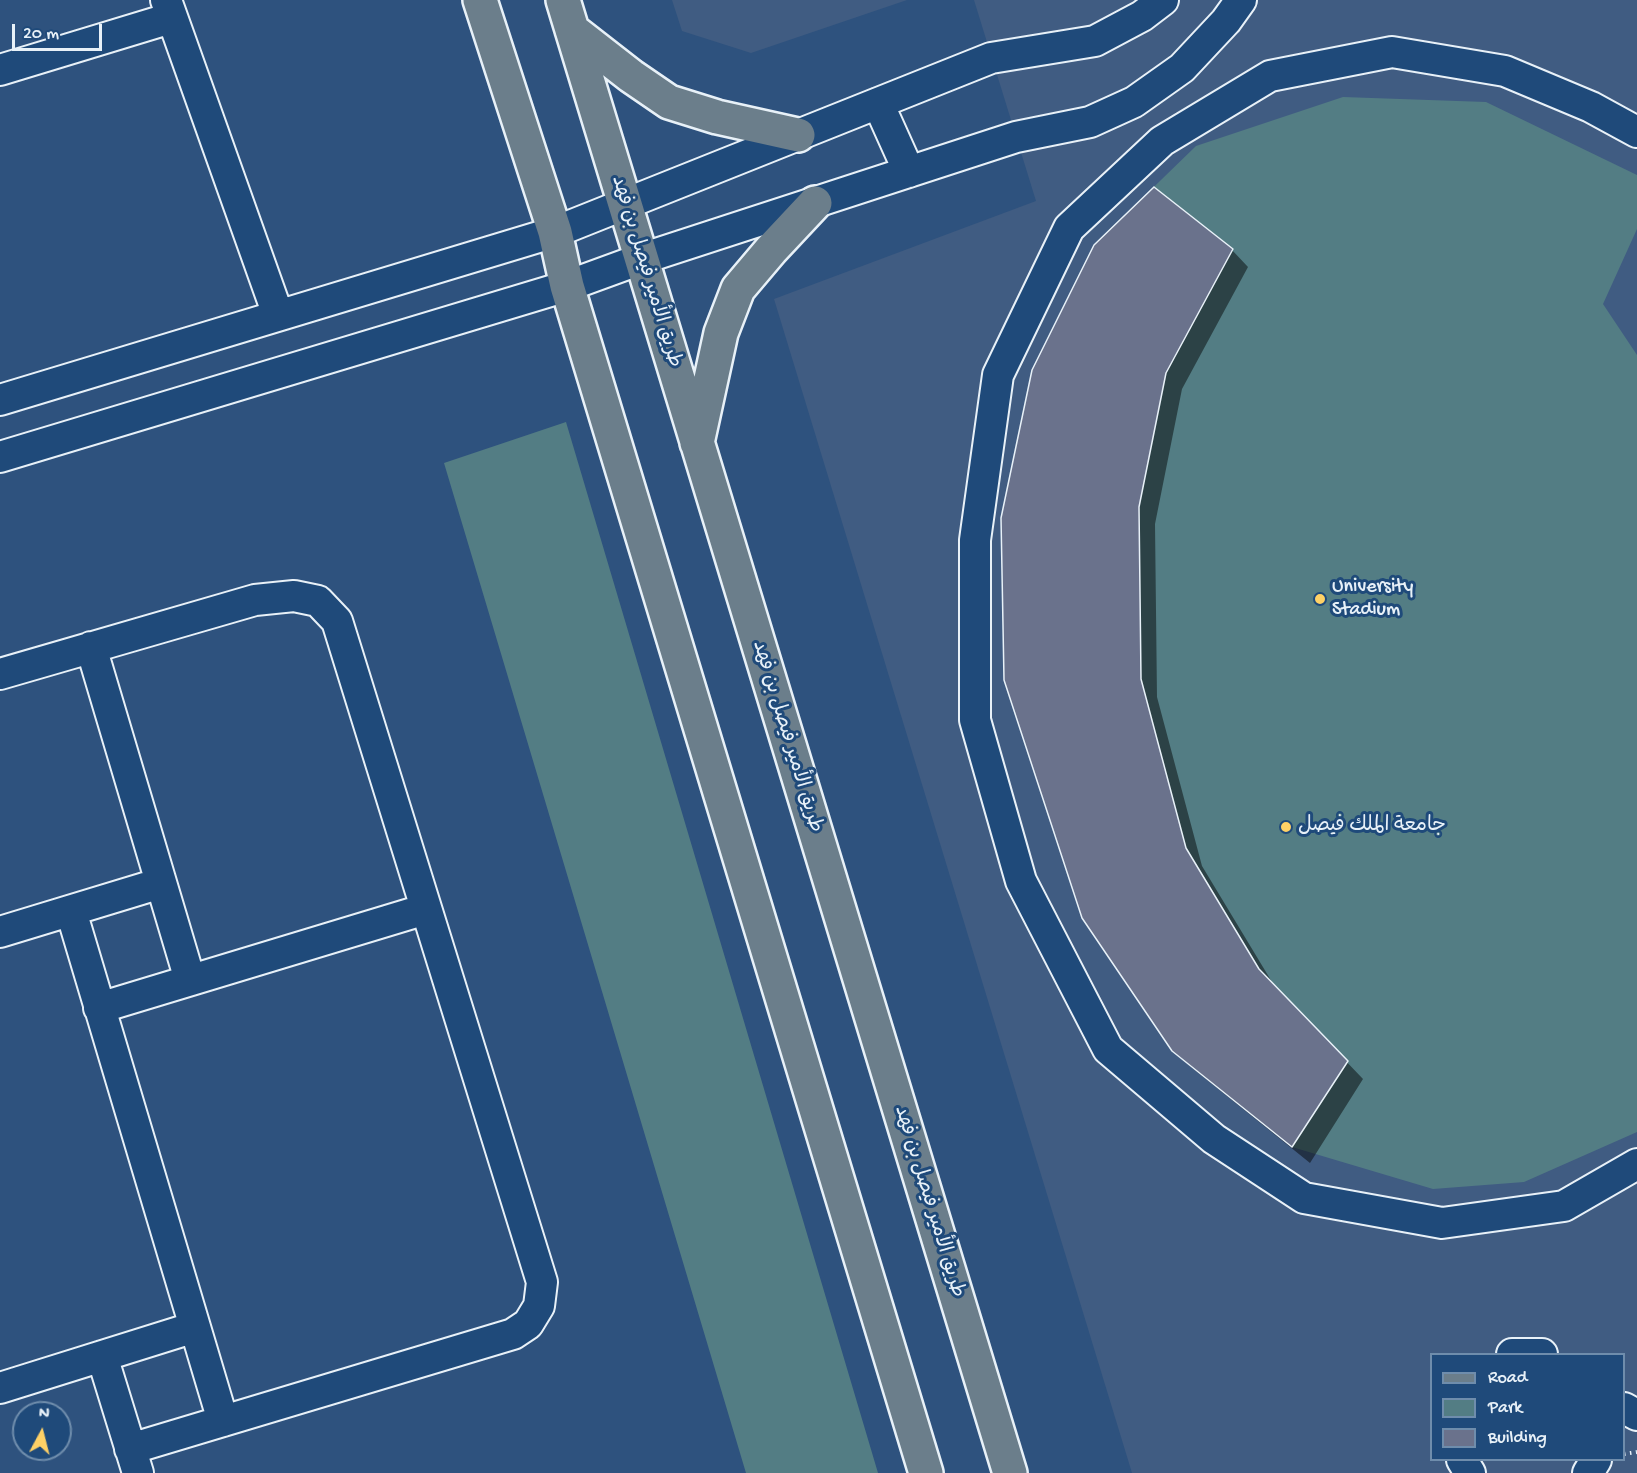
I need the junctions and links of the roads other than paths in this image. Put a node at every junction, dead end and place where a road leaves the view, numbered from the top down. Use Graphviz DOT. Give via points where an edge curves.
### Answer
graph roads {
  1 [pos="480,0"];
  2 [pos="1163,0"];
  3 [pos="1241,0"];
  4 [pos="168,9"];
  5 [pos="567,15"];
  6 [pos="0,70"];
  7 [pos="878,103"];
  8 [pos="1637,132"];
  9 [pos="798,135"];
  10 [pos="909,171"];
  11 [pos="815,202"];
  12 [pos="625,204"];
  13 [pos="555,232"];
  14 [pos="641,259"];
  15 [pos="567,286"];
  16 [pos="278,315"];
  17 [pos="0,400"];
  18 [pos="697,445"];
  19 [pos="0,457"];
  20 [pos="91,647"];
  21 [pos="0,674"];
  22 [pos="161,883"];
  23 [pos="426,909"];
  24 [pos="71,911"];
  25 [pos="0,932"];
  26 [pos="190,980"];
  27 [pos="99,1008"];
  28 [pos="1637,1164"];
  29 [pos="195,1327"];
  30 [pos="102,1356"];
  31 [pos="0,1388"];
  32 [pos="223,1421"];
  33 [pos="134,1461"];
  34 [pos="926,1473"];
  35 [pos="1010,1473"];
  1 -- 13 [label="main road"];
  2 -- 7 [label="street" via="1095,41 991,58"];
  3 -- 10 [label="street" via="1227,21 1182,69 1134,102 1090,122 1016,137"];
  4 -- 6 [label="street"];
  4 -- 16 [label="street"];
  5 -- 9 [label="main road" via="631,76 669,102"];
  5 -- 12 [label="main road, طريق الأمير فيصل بن فهد"];
  7 -- 9 [label="street"];
  7 -- 10 [label="street"];
  8 -- 28 [label="street" via="1591,107 1505,71 1392,52 1270,76 1162,141 1069,228 998,375 975,540 975,720 1021,881 1108,1049 1214,1139 1304,1198 1442,1223 1564,1206"];
  9 -- 12 [label="street"];
  10 -- 11 [label="street"];
  11 -- 14 [label="street"];
  11 -- 18 [label="main road" via="738,289 721,333"];
  12 -- 13 [label="street"];
  12 -- 14 [label="main road, طريق الأمير فيصل بن فهد"];
  13 -- 15 [label="main road"];
  13 -- 16 [label="street"];
  14 -- 15 [label="street"];
  14 -- 18 [label="main road, طريق الأمير فيصل بن فهد"];
  15 -- 19 [label="street"];
  15 -- 34 [label="main road"];
  16 -- 17 [label="street"];
  18 -- 35 [label="main road, طريق الأمير فيصل بن فهد"];
  20 -- 21 [label="street"];
  20 -- 22 [label="street"];
  20 -- 23 [label="street" via="255,600 294,596 318,601 337,621"];
  22 -- 24 [label="street"];
  22 -- 26 [label="street"];
  23 -- 26 [label="street"];
  23 -- 32 [label="street" via="542,1282 539,1306 528,1324 513,1334"];
  24 -- 25 [label="street"];
  24 -- 27 [label="street"];
  26 -- 27 [label="street"];
  27 -- 29 [label="street"];
  29 -- 30 [label="street"];
  29 -- 32 [label="street"];
  30 -- 31 [label="street"];
  30 -- 33 [label="street"];
  32 -- 33 [label="street"];
}
